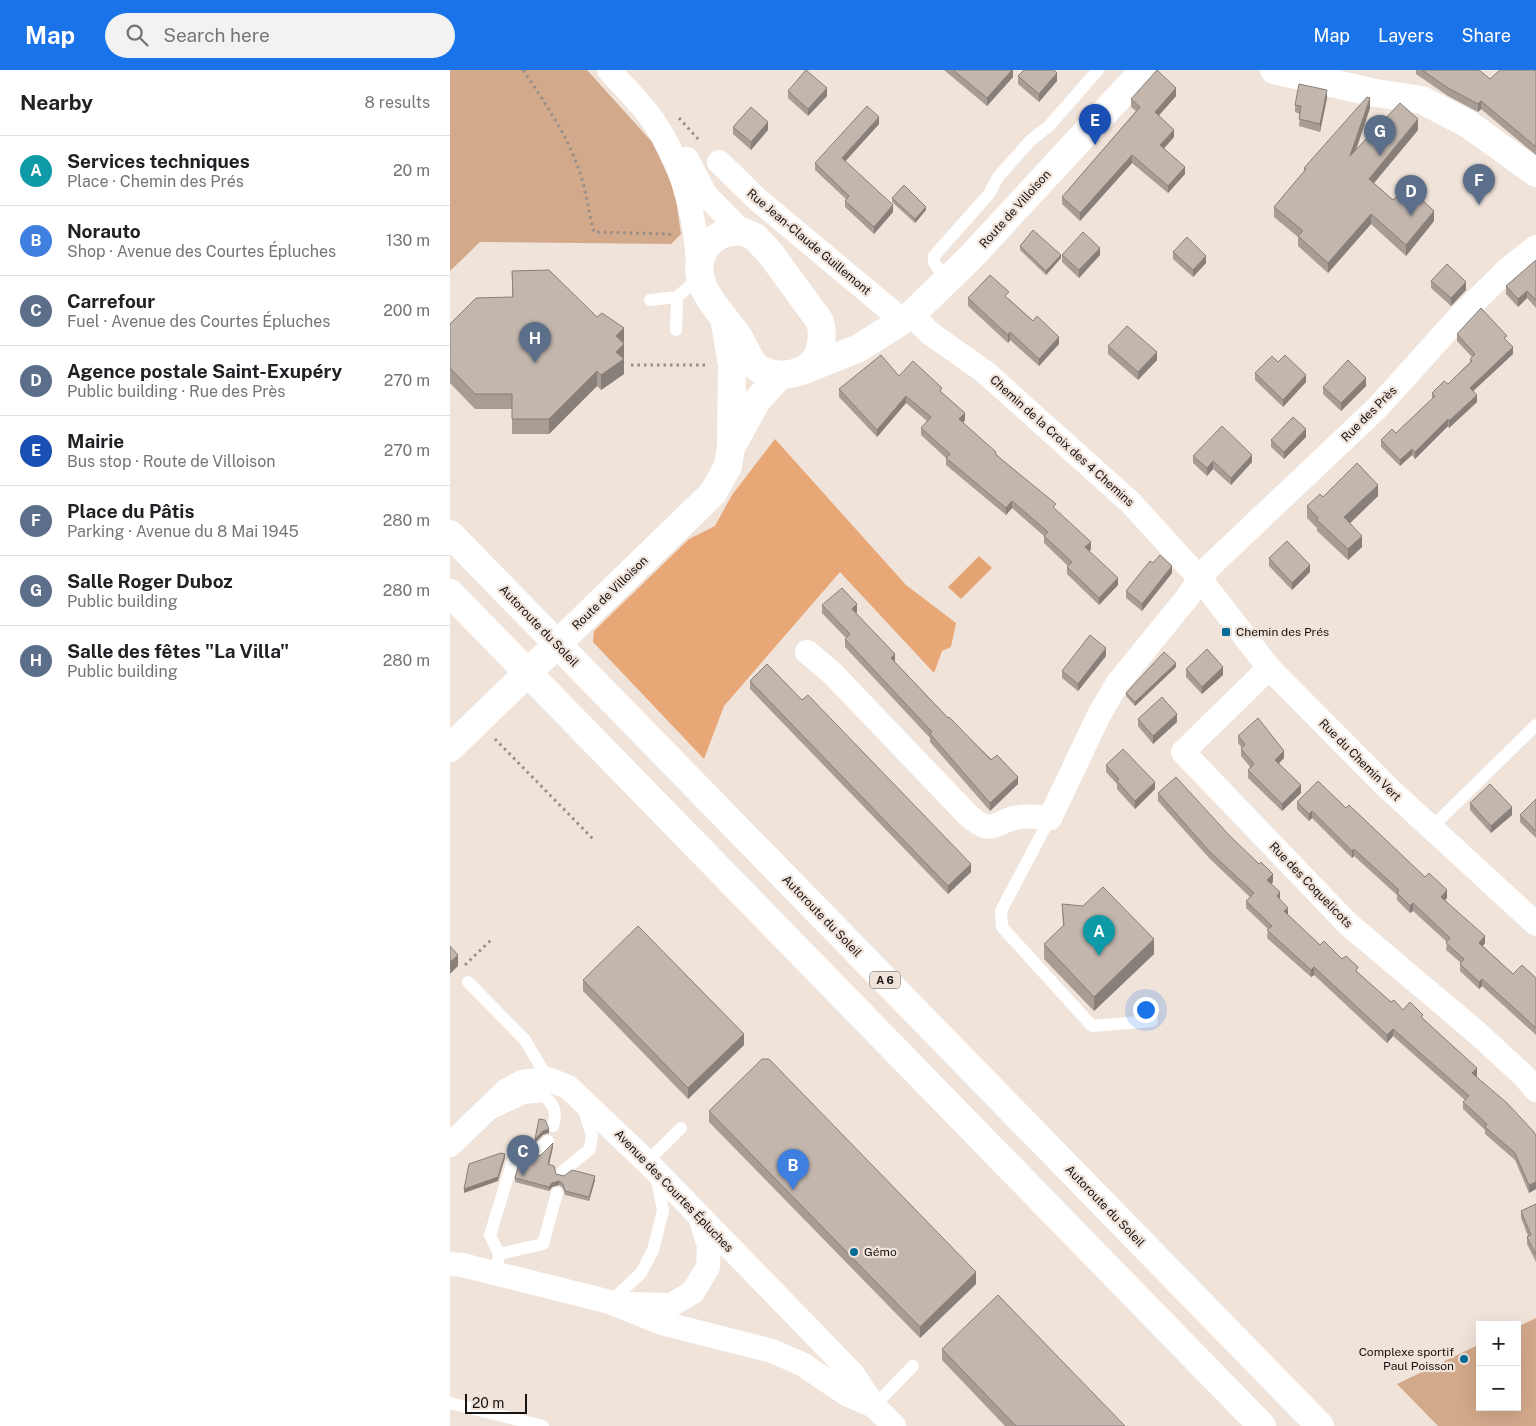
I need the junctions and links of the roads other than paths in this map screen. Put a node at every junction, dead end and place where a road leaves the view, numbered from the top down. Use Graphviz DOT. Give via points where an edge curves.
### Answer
graph roads {
  1 [pos="609,70"];
  2 [pos="622,70"];
  3 [pos="1098,70"];
  4 [pos="1144,70"];
  5 [pos="1274,70"];
  6 [pos="1378,82"];
  7 [pos="719,162"];
  8 [pos="1536,173"];
  9 [pos="741,231"];
  10 [pos="1536,247"];
  11 [pos="699,271"];
  12 [pos="946,281"];
  13 [pos="677,296"];
  14 [pos="650,300"];
  15 [pos="724,318"];
  16 [pos="906,318"];
  17 [pos="822,327"];
  18 [pos="676,330"];
  19 [pos="876,336"];
  20 [pos="791,373"];
  21 [pos="731,447"];
  22 [pos="450,534"];
  23 [pos="1201,580"];
  24 [pos="450,593"];
  25 [pos="807,652"];
  26 [pos="1269,668"];
  27 [pos="1536,725"];
  28 [pos="450,748"];
  29 [pos="1050,818"];
  30 [pos="1431,828"];
  31 [pos="1536,924"];
  32 [pos="468,982"];
  33 [pos="1152,1020"];
  34 [pos="548,1079"];
  35 [pos="1536,1090"];
  36 [pos="578,1094"];
  37 [pos="472,1123"];
  38 [pos="553,1126"];
  39 [pos="681,1128"];
  40 [pos="548,1141"];
  41 [pos="450,1145"];
  42 [pos="651,1166"];
  43 [pos="562,1172"];
  44 [pos="557,1193"];
  45 [pos="701,1218"];
  46 [pos="454,1262"];
  47 [pos="497,1263"];
  48 [pos="610,1302"];
  49 [pos="913,1366"];
  50 [pos="450,1404"];
  51 [pos="874,1406"];
  52 [pos="543,1426"];
  53 [pos="894,1426"];
  54 [pos="1262,1426"];
  55 [pos="1320,1426"];
  1 -- 11 [label="street" via="653,120 670,147 694,217"];
  2 -- 9 [label="street" via="680,139 705,194"];
  3 -- 12 [label="lane" via="998,177 989,194 934,256 934,262"];
  4 -- 12 [label="main road, Route de Villoison"];
  5 -- 6 [label="main road"];
  6 -- 8 [label="main road" via="1442,109"];
  7 -- 16 [label="street, Rue Jean-Claude Guillemont" via="758,200"];
  9 -- 11 [label="main road" via="718,236 707,245"];
  9 -- 17 [label="main road" via="755,237 770,253"];
  10 -- 23 [label="street, Rue des Près" via="1508,269 1460,316 1378,407 1208,568"];
  11 -- 13 [label="lane"];
  11 -- 15 [label="main road"];
  12 -- 16 [label="main road, Route de Villoison"];
  13 -- 14 [label="lane"];
  13 -- 18 [label="lane"];
  15 -- 20 [label="main road" via="759,369"];
  15 -- 21 [label="main road, Route de Villoison" via="732,365"];
  16 -- 19 [label="main road, Route de Villoison"];
  16 -- 23 [label="street, Chemin de la Croix des 4 Chemins" via="985,372 1065,442 1131,503"];
  17 -- 19 [label="main road"];
  17 -- 20 [label="main road" via="815,360"];
  19 -- 20 [label="main road, Route de Villoison" via="859,348"];
  20 -- 21 [label="main road, Route de Villoison" via="756,402"];
  21 -- 28 [label="main road, Route de Villoison" via="728,466 713,493"];
  22 -- 55 [label="main road, Autoroute du Soleil / A 6"];
  23 -- 26 [label="street, Rue du Chemin Vert"];
  23 -- 29 [label="street" via="1117,684 1099,714"];
  24 -- 54 [label="main road"];
  25 -- 29 [label="street" via="832,673 981,826 995,826 1015,818"];
  26 -- 30 [label="street, Rue du Chemin Vert"];
  26 -- 35 [label="street, Rue des Coquelicots" via="1184,752 1348,924 1475,1031"];
  27 -- 30 [label="lane"];
  29 -- 33 [label="lane" via="1001,911 1002,927 1092,1026"];
  30 -- 31 [label="street, Rue du Chemin Vert"];
  32 -- 34 [label="lane" via="526,1040"];
  34 -- 36 [label="street, Avenue des Courtes Épluches"];
  34 -- 37 [label="street" via="522,1082 507,1090"];
  36 -- 42 [label="street, Avenue des Courtes Épluches"];
  36 -- 43 [label="lane" via="592,1135 591,1145 586,1154"];
  37 -- 38 [label="lane" via="524,1098 544,1096 555,1110"];
  37 -- 41 [label="street"];
  39 -- 42 [label="lane"];
  40 -- 47 [label="lane" via="538,1152 513,1160 490,1236"];
  42 -- 45 [label="street, Avenue des Courtes Épluches"];
  42 -- 48 [label="lane" via="663,1211 658,1236 641,1273"];
  44 -- 47 [label="lane" via="543,1244"];
  45 -- 48 [label="street" via="709,1246 708,1267 693,1292 671,1305"];
  45 -- 51 [label="street, Avenue des Courtes Épluches" via="852,1373"];
  46 -- 47 [label="street, Avenue des Courtes Épluches"];
  47 -- 48 [label="street, Avenue des Courtes Épluches"];
  48 -- 51 [label="street, Avenue des Courtes Épluches" via="662,1323 772,1351 802,1364 848,1396"];
  49 -- 51 [label="lane"];
  50 -- 52 [label="lane"];
  51 -- 53 [label="street, Avenue des Courtes Épluches"];
}
